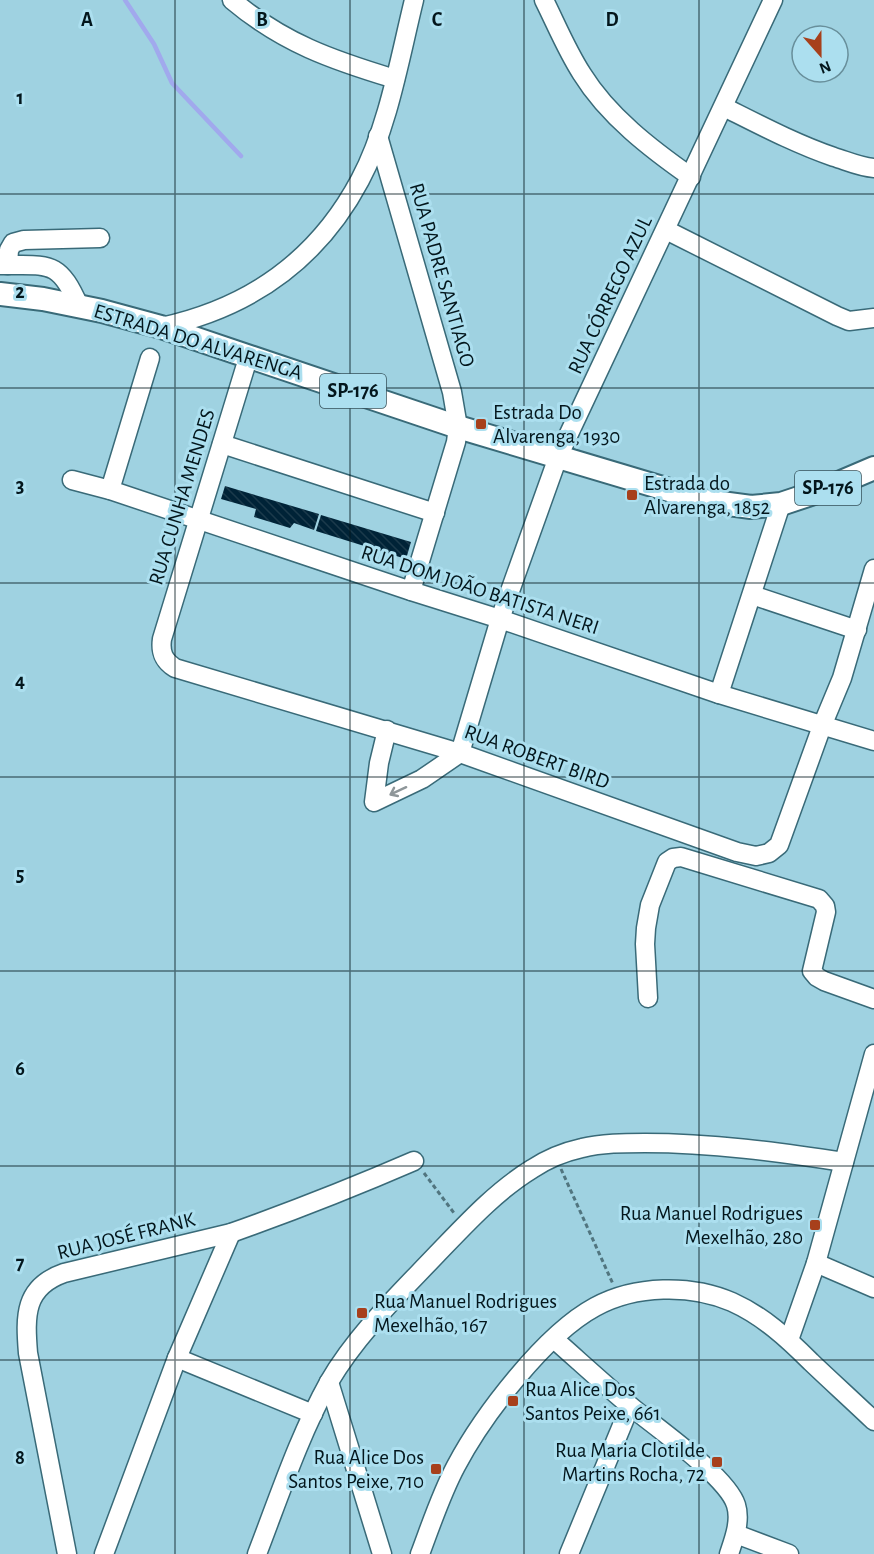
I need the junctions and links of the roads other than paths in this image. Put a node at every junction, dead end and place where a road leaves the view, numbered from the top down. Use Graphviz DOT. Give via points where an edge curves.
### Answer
graph roads {
  1 [pos="232,0"];
  2 [pos="414,0"];
  3 [pos="544,0"];
  4 [pos="773,0"];
  5 [pos="395,79"];
  6 [pos="724,107"];
  7 [pos="378,136"];
  8 [pos="874,168"];
  9 [pos="691,177"];
  10 [pos="666,230"];
  11 [pos="99,238"];
  12 [pos="4,265"];
  13 [pos="0,294"];
  14 [pos="79,306"];
  15 [pos="218,310"];
  16 [pos="874,318"];
  17 [pos="161,327"];
  18 [pos="199,339"];
  19 [pos="249,355"];
  20 [pos="150,358"];
  21 [pos="458,427"];
  22 [pos="222,444"];
  23 [pos="558,457"];
  24 [pos="874,468"];
  25 [pos="72,480"];
  26 [pos="110,490"];
  27 [pos="781,504"];
  28 [pos="435,513"];
  29 [pos="198,520"];
  30 [pos="874,569"];
  31 [pos="411,591"];
  32 [pos="752,595"];
  33 [pos="500,619"];
  34 [pos="857,630"];
  35 [pos="162,652"];
  36 [pos="719,694"];
  37 [pos="822,726"];
  38 [pos="387,730"];
  39 [pos="874,741"];
  40 [pos="460,753"];
  41 [pos="648,998"];
  42 [pos="874,999"];
  43 [pos="874,1054"];
  44 [pos="414,1161"];
  45 [pos="844,1162"];
  46 [pos="231,1233"];
  47 [pos="816,1263"];
  48 [pos="874,1288"];
  49 [pos="554,1339"];
  50 [pos="789,1340"];
  51 [pos="177,1358"];
  52 [pos="329,1382"];
  53 [pos="630,1406"];
  54 [pos="312,1414"];
  55 [pos="874,1421"];
  56 [pos="736,1534"];
  57 [pos="67,1554"];
  58 [pos="104,1554"];
  59 [pos="257,1554"];
  60 [pos="382,1554"];
  61 [pos="420,1554"];
  62 [pos="569,1554"];
  63 [pos="729,1554"];
  64 [pos="789,1554"];
  1 -- 5 [label="street" via="275,32 308,50"];
  2 -- 5 [label="street"];
  3 -- 9 [label="street" via="582,75 615,115"];
  4 -- 6 [label="street, RUA CÓRREGO AZUL"];
  5 -- 7 [label="street"];
  6 -- 8 [label="street" via="822,153"];
  6 -- 9 [label="street, RUA CÓRREGO AZUL"];
  7 -- 15 [label="street" via="361,179 319,241 291,268 262,288"];
  7 -- 21 [label="street, RUA PADRE SANTIAGO" via="450,384"];
  9 -- 10 [label="street, RUA CÓRREGO AZUL"];
  10 -- 16 [label="street" via="837,316 849,321"];
  10 -- 23 [label="street, RUA CÓRREGO AZUL"];
  11 -- 12 [label="street" via="13,243"];
  12 -- 14 [label="street" via="46,267 59,272 69,283"];
  13 -- 14 [label="main road, ESTRADA DO ALVARENGA / SP-176"];
  14 -- 17 [label="main road, ESTRADA DO ALVARENGA / SP-176"];
  15 -- 17 [label="street"];
  15 -- 18 [label="street" via="202,326"];
  17 -- 18 [label="main road, ESTRADA DO ALVARENGA / SP-176"];
  18 -- 19 [label="main road, ESTRADA DO ALVARENGA / SP-176"];
  19 -- 21 [label="main road, ESTRADA DO ALVARENGA / SP-176"];
  19 -- 22 [label="street, RUA CUNHA MENDES"];
  20 -- 26 [label="street"];
  21 -- 23 [label="main road, ESTRADA DO ALVARENGA / SP-176"];
  21 -- 28 [label="street"];
  22 -- 28 [label="street"];
  22 -- 29 [label="street, RUA CUNHA MENDES"];
  23 -- 27 [label="main road, ESTRADA DO ALVARENGA / SP-176" via="706,501 751,507"];
  23 -- 33 [label="street, RUA CÓRREGO AZUL"];
  24 -- 27 [label="main road, ESTRADA DO ALVARENGA / SP-176"];
  25 -- 26 [label="street, RUA DOM JOÃO BATISTA NERI"];
  26 -- 29 [label="street, RUA DOM JOÃO BATISTA NERI"];
  27 -- 32 [label="street"];
  28 -- 31 [label="street"];
  29 -- 31 [label="street, RUA DOM JOÃO BATISTA NERI"];
  29 -- 35 [label="street, RUA CUNHA MENDES" via="162,639"];
  30 -- 34 [label="street, RUA ROBERT BIRD"];
  31 -- 33 [label="street, RUA DOM JOÃO BATISTA NERI"];
  32 -- 34 [label="street"];
  32 -- 36 [label="street"];
  33 -- 36 [label="street, RUA DOM JOÃO BATISTA NERI"];
  33 -- 40 [label="street, RUA CÓRREGO AZUL"];
  34 -- 37 [label="street, RUA ROBERT BIRD"];
  35 -- 38 [label="street, RUA ROBERT BIRD" via="175,668"];
  36 -- 37 [label="street, RUA DOM JOÃO BATISTA NERI"];
  37 -- 39 [label="street, RUA DOM JOÃO BATISTA NERI"];
  37 -- 40 [label="street, RUA ROBERT BIRD" via="779,845 756,856"];
  38 -- 40 [label="street, RUA ROBERT BIRD"];
  40 -- 38 [label="street, one-way" via="422,779 375,802"];
  41 -- 42 [label="street" via="645,944 650,905 667,862 681,856 819,899 826,912 812,971 824,981"];
  43 -- 45 [label="street"];
  44 -- 46 [label="street, RUA JOSÉ FRANK"];
  45 -- 47 [label="street"];
  45 -- 52 [label="street" via="759,1149 671,1143 615,1143 555,1156 531,1169 465,1226 376,1318"];
  46 -- 51 [label="street"];
  46 -- 57 [label="street, RUA JOSÉ FRANK" via="54,1277 38,1290 29,1305 25,1323 28,1353"];
  47 -- 48 [label="street"];
  47 -- 50 [label="street"];
  49 -- 50 [label="street" via="594,1307 619,1296 656,1290 701,1293 731,1302 761,1318"];
  49 -- 53 [label="street"];
  49 -- 61 [label="street" via="526,1367 475,1432 455,1467"];
  50 -- 55 [label="street"];
  51 -- 54 [label="street"];
  51 -- 58 [label="street"];
  52 -- 54 [label="street"];
  52 -- 60 [label="street"];
  53 -- 56 [label="street" via="726,1488 736,1504"];
  53 -- 62 [label="street"];
  54 -- 59 [label="street"];
  56 -- 63 [label="street"];
  56 -- 64 [label="street"];
}
